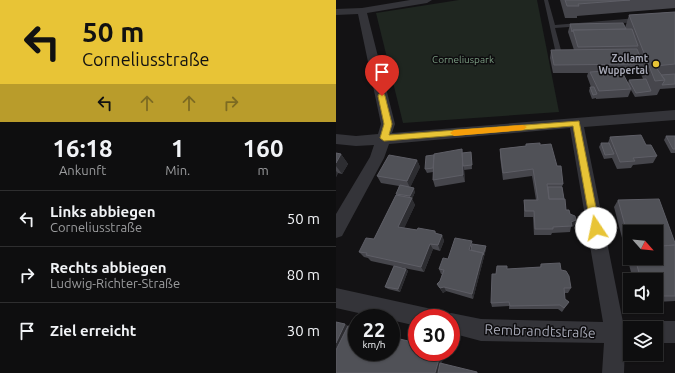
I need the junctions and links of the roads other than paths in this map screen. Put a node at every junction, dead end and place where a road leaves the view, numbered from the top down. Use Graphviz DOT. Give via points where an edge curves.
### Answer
graph roads {
  1 [pos="427,0"];
  2 [pos="546,0"];
  3 [pos="362,11"];
  4 [pos="336,12"];
  5 [pos="644,19"];
  6 [pos="552,27"];
  7 [pos="559,54"];
  8 [pos="675,115"];
  9 [pos="576,123"];
  10 [pos="384,138"];
  11 [pos="336,139"];
  12 [pos="336,230"];
  13 [pos="336,298"];
  14 [pos="408,314"];
  15 [pos="460,325"];
  16 [pos="663,332"];
  17 [pos="675,332"];
  18 [pos="622,333"];
  19 [pos="613,373"];
  1 -- 3 [label="street"];
  2 -- 6 [label="lane"];
  3 -- 4 [label="street"];
  3 -- 10 [label="street" via="388,124"];
  5 -- 6 [label="lane"];
  6 -- 7 [label="lane"];
  8 -- 9 [label="street"];
  9 -- 10 [label="street"];
  9 -- 18 [label="street"];
  10 -- 11 [label="street" via="356,141"];
  10 -- 12 [label="street" via="377,158"];
  13 -- 14 [label="street"];
  15 -- 18 [label="street, Rembrandtstraße" via="481,330"];
  16 -- 17 [label="street"];
  18 -- 19 [label="street"];
}
